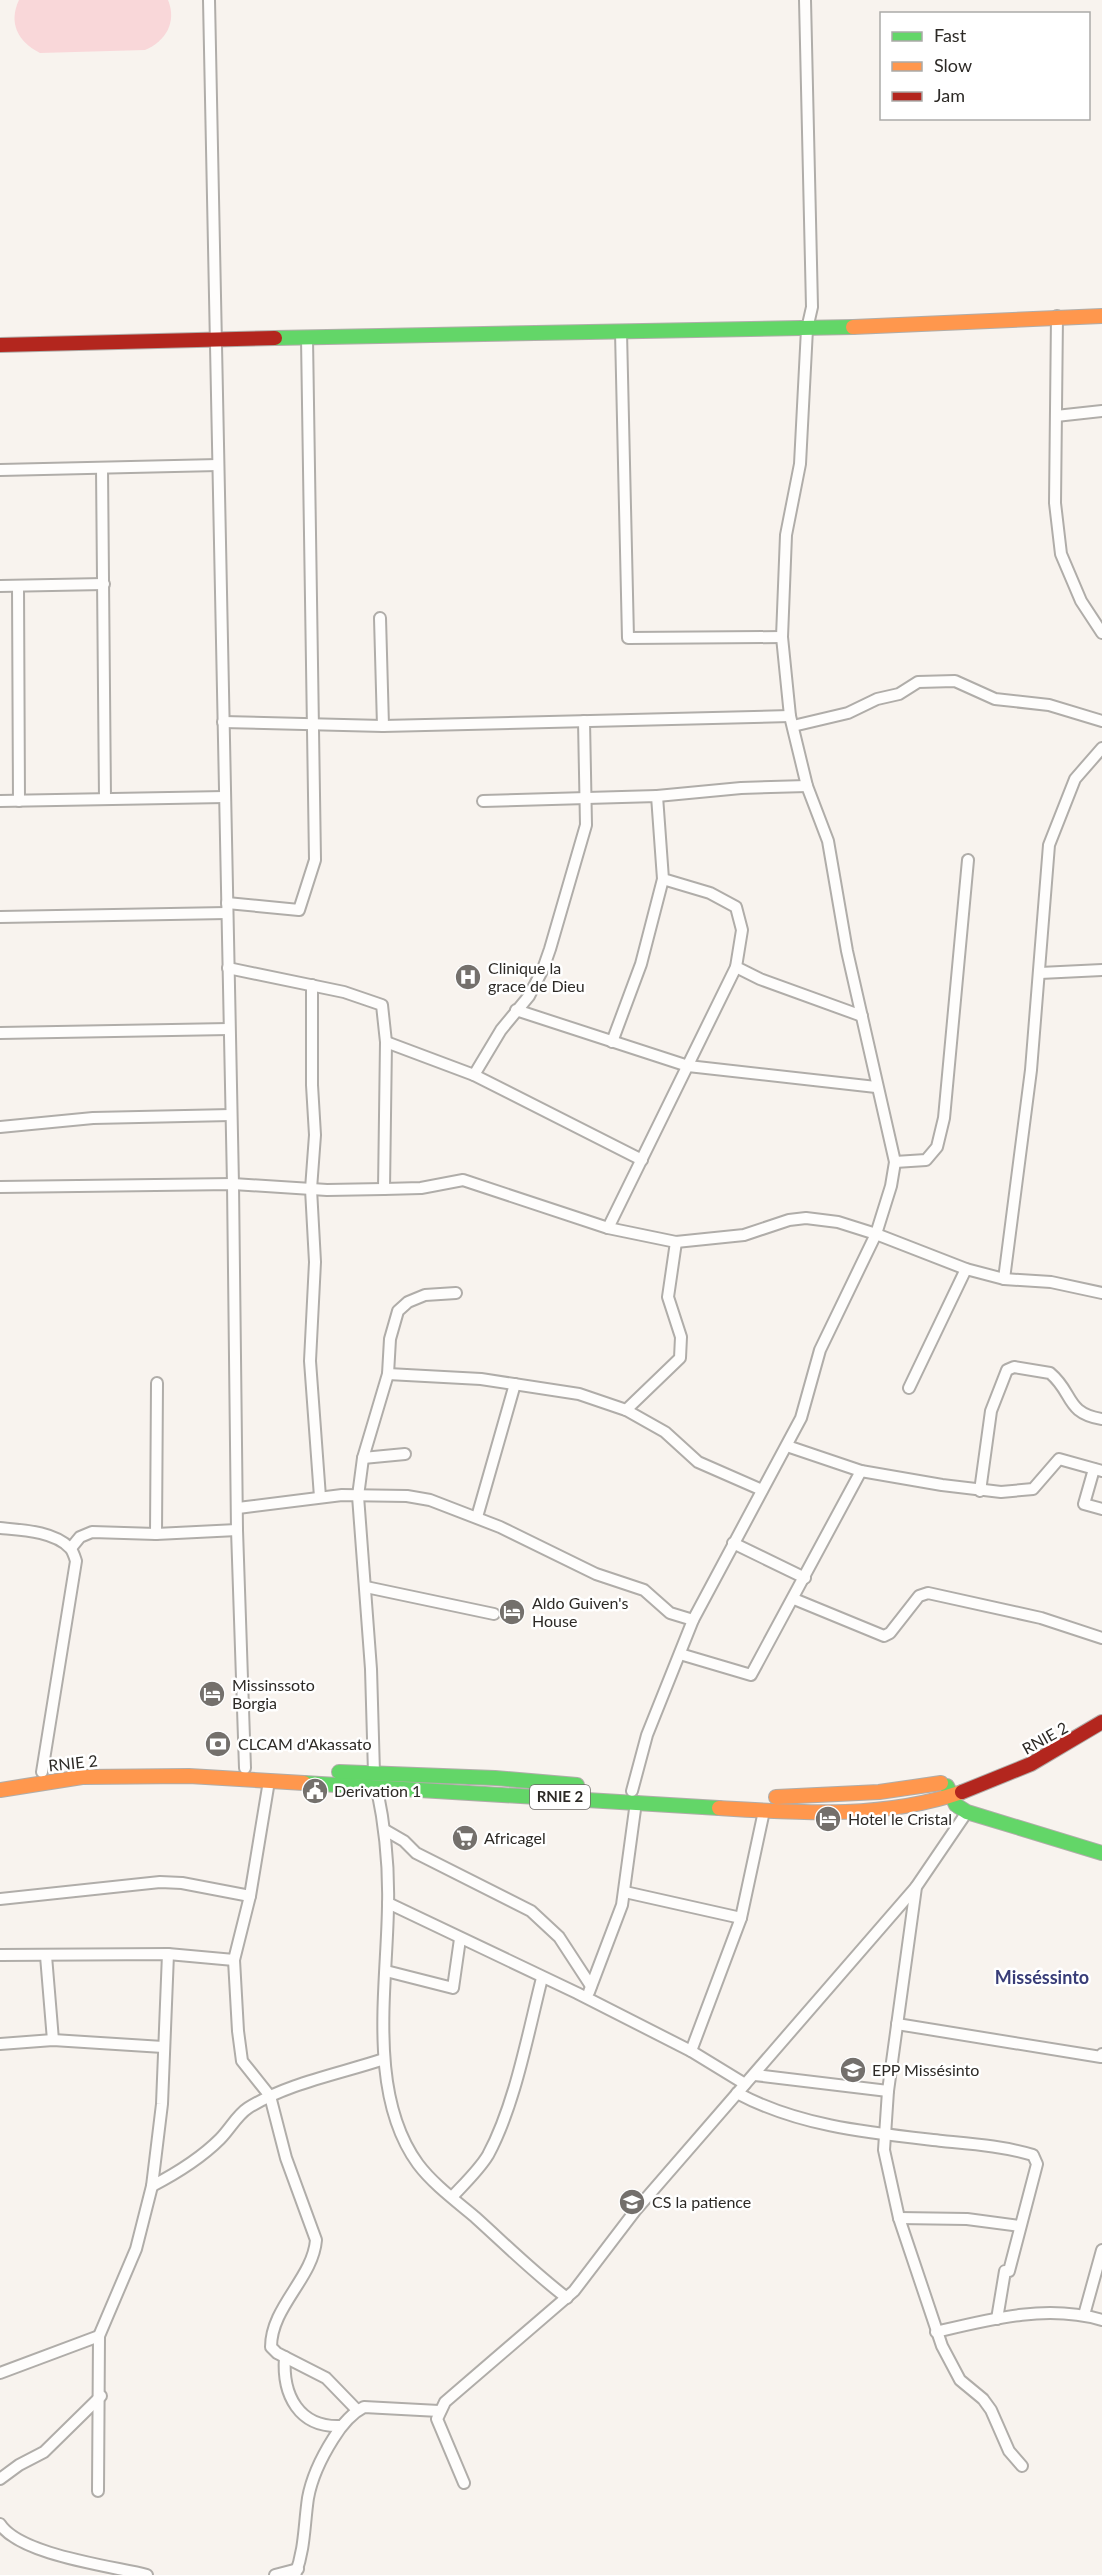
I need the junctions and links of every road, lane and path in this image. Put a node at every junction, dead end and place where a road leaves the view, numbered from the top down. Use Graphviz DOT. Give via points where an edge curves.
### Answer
graph roads {
  1 [pos="208,0"];
  2 [pos="805,0"];
  3 [pos="1058,316"];
  4 [pos="1102,316"];
  5 [pos="807,329"];
  6 [pos="621,332"];
  7 [pos="307,338"];
  8 [pos="215,340"];
  9 [pos="0,345"];
  10 [pos="1102,411"];
  11 [pos="1056,416"];
  12 [pos="218,465"];
  13 [pos="102,468"];
  14 [pos="0,470"];
  15 [pos="104,584"];
  16 [pos="0,586"];
  17 [pos="18,586"];
  18 [pos="380,618"];
  19 [pos="1102,633"];
  20 [pos="782,637"];
  21 [pos="584,721"];
  22 [pos="792,721"];
  23 [pos="1102,721"];
  24 [pos="224,722"];
  25 [pos="312,725"];
  26 [pos="383,726"];
  27 [pos="1102,748"];
  28 [pos="807,786"];
  29 [pos="657,796"];
  30 [pos="586,797"];
  31 [pos="225,798"];
  32 [pos="105,799"];
  33 [pos="0,801"];
  34 [pos="19,801"];
  35 [pos="483,801"];
  36 [pos="968,860"];
  37 [pos="663,879"];
  38 [pos="227,908"];
  39 [pos="0,917"];
  40 [pos="736,967"];
  41 [pos="228,968"];
  42 [pos="1102,970"];
  43 [pos="1040,973"];
  44 [pos="312,985"];
  45 [pos="516,1010"];
  46 [pos="862,1016"];
  47 [pos="230,1029"];
  48 [pos="0,1033"];
  49 [pos="386,1042"];
  50 [pos="612,1042"];
  51 [pos="688,1066"];
  52 [pos="474,1075"];
  53 [pos="876,1088"];
  54 [pos="231,1115"];
  55 [pos="0,1127"];
  56 [pos="642,1160"];
  57 [pos="895,1162"];
  58 [pos="233,1184"];
  59 [pos="0,1187"];
  60 [pos="310,1189"];
  61 [pos="384,1189"];
  62 [pos="608,1228"];
  63 [pos="876,1234"];
  64 [pos="676,1242"];
  65 [pos="966,1269"];
  66 [pos="1004,1279"];
  67 [pos="456,1293"];
  68 [pos="1102,1293"];
  69 [pos="388,1374"];
  70 [pos="158,1383"];
  71 [pos="515,1384"];
  72 [pos="909,1388"];
  73 [pos="626,1410"];
  74 [pos="1102,1419"];
  75 [pos="787,1446"];
  76 [pos="405,1454"];
  77 [pos="363,1458"];
  78 [pos="1098,1470"];
  79 [pos="861,1471"];
  80 [pos="762,1490"];
  81 [pos="980,1491"];
  82 [pos="358,1496"];
  83 [pos="320,1497"];
  84 [pos="238,1508"];
  85 [pos="1102,1509"];
  86 [pos="477,1517"];
  87 [pos="0,1528"];
  88 [pos="237,1530"];
  89 [pos="156,1534"];
  90 [pos="733,1543"];
  91 [pos="71,1548"];
  92 [pos="805,1578"];
  93 [pos="366,1587"];
  94 [pos="794,1599"];
  95 [pos="494,1614"];
  96 [pos="693,1620"];
  97 [pos="1102,1638"];
  98 [pos="680,1654"];
  99 [pos="1102,1710"];
  100 [pos="1102,1722"];
  101 [pos="245,1768"];
  102 [pos="42,1772"];
  103 [pos="374,1773"];
  104 [pos="269,1780"];
  105 [pos="0,1781"];
  106 [pos="377,1788"];
  107 [pos="948,1789"];
  108 [pos="0,1790"];
  109 [pos="673,1791"];
  110 [pos="742,1795"];
  111 [pos="634,1797"];
  112 [pos="764,1811"];
  113 [pos="967,1812"];
  114 [pos="385,1830"];
  115 [pos="1102,1853"];
  116 [pos="916,1887"];
  117 [pos="625,1892"];
  118 [pos="250,1896"];
  119 [pos="0,1899"];
  120 [pos="388,1904"];
  121 [pos="741,1918"];
  122 [pos="460,1939"];
  123 [pos="168,1953"];
  124 [pos="0,1955"];
  125 [pos="46,1956"];
  126 [pos="234,1960"];
  127 [pos="386,1971"];
  128 [pos="542,1978"];
  129 [pos="591,1986"];
  130 [pos="586,1998"];
  131 [pos="897,2024"];
  132 [pos="53,2040"];
  133 [pos="0,2044"];
  134 [pos="164,2047"];
  135 [pos="691,2051"];
  136 [pos="1102,2056"];
  137 [pos="384,2059"];
  138 [pos="755,2075"];
  139 [pos="745,2084"];
  140 [pos="888,2091"];
  141 [pos="737,2093"];
  142 [pos="270,2096"];
  143 [pos="885,2135"];
  144 [pos="152,2186"];
  145 [pos="452,2197"];
  146 [pos="898,2218"];
  147 [pos="1020,2226"];
  148 [pos="1102,2250"];
  149 [pos="567,2298"];
  150 [pos="1084,2314"];
  151 [pos="997,2319"];
  152 [pos="1102,2320"];
  153 [pos="936,2332"];
  154 [pos="99,2336"];
  155 [pos="285,2357"];
  156 [pos="0,2373"];
  157 [pos="101,2397"];
  158 [pos="357,2410"];
  159 [pos="439,2411"];
  160 [pos="341,2426"];
  161 [pos="1022,2466"];
  162 [pos="0,2479"];
  163 [pos="464,2483"];
  164 [pos="98,2491"];
  165 [pos="1,2529"];
  166 [pos="296,2572"];
  167 [pos="147,2575"];
  168 [pos="275,2575"];
  1 -- 8 [label="street"];
  2 -- 5 [label="street" via="812,308"];
  3 -- 4 [label="main road"];
  3 -- 5 [label="main road"];
  3 -- 11 [label="street"];
  5 -- 6 [label="main road"];
  5 -- 20 [label="street" via="800,464 786,535"];
  6 -- 7 [label="main road"];
  6 -- 20 [label="street" via="628,638"];
  7 -- 8 [label="main road"];
  7 -- 25 [label="street"];
  8 -- 9 [label="main road"];
  8 -- 12 [label="street"];
  10 -- 11 [label="street"];
  11 -- 19 [label="street" via="1055,503 1061,554 1081,601"];
  12 -- 13 [label="street"];
  12 -- 24 [label="street"];
  13 -- 14 [label="street"];
  13 -- 15 [label="street"];
  15 -- 17 [label="street"];
  15 -- 32 [label="street"];
  16 -- 17 [label="street"];
  17 -- 34 [label="street"];
  18 -- 26 [label="street"];
  20 -- 22 [label="street"];
  21 -- 22 [label="street"];
  21 -- 26 [label="street"];
  21 -- 30 [label="street"];
  22 -- 23 [label="street" via="848,713 899,694 918,682 955,681 995,699 1049,705"];
  22 -- 28 [label="street"];
  24 -- 25 [label="street"];
  24 -- 31 [label="street"];
  25 -- 26 [label="street"];
  25 -- 38 [label="street" via="316,853 302,907 296,911"];
  27 -- 43 [label="street" via="1075,780 1048,845"];
  28 -- 29 [label="street"];
  28 -- 46 [label="street" via="828,841"];
  29 -- 30 [label="street"];
  29 -- 37 [label="street"];
  30 -- 35 [label="street"];
  30 -- 45 [label="street" via="586,825 543,969 529,996"];
  31 -- 32 [label="street"];
  31 -- 38 [label="street"];
  32 -- 34 [label="street"];
  33 -- 34 [label="street"];
  36 -- 57 [label="street" via="944,1118 937,1147 926,1160"];
  37 -- 40 [label="street" via="701,889 736,907 742,930"];
  37 -- 50 [label="street" via="638,975"];
  38 -- 39 [label="street"];
  38 -- 41 [label="street"];
  40 -- 46 [label="street"];
  40 -- 51 [label="street"];
  41 -- 44 [label="street"];
  41 -- 47 [label="street"];
  42 -- 43 [label="street"];
  43 -- 66 [label="street"];
  44 -- 49 [label="street" via="382,1005"];
  44 -- 60 [label="street" via="315,1135"];
  45 -- 50 [label="street"];
  45 -- 52 [label="street"];
  46 -- 53 [label="street"];
  47 -- 48 [label="street"];
  47 -- 54 [label="street"];
  49 -- 52 [label="street"];
  49 -- 61 [label="street"];
  50 -- 51 [label="street"];
  51 -- 53 [label="street"];
  51 -- 56 [label="street"];
  52 -- 56 [label="street"];
  53 -- 57 [label="street"];
  54 -- 55 [label="street" via="93,1118"];
  54 -- 58 [label="street"];
  56 -- 62 [label="street"];
  57 -- 63 [label="street"];
  58 -- 59 [label="street"];
  58 -- 60 [label="street"];
  58 -- 84 [label="street"];
  60 -- 61 [label="street"];
  60 -- 83 [label="street" via="315,1262 310,1387"];
  61 -- 62 [label="street" via="473,1181"];
  62 -- 64 [label="street"];
  63 -- 64 [label="street" via="838,1222 806,1218 744,1235"];
  63 -- 65 [label="street"];
  63 -- 75 [label="street" via="820,1350 801,1418"];
  64 -- 73 [label="street" via="668,1297 681,1337 680,1358"];
  65 -- 66 [label="street"];
  65 -- 72 [label="street"];
  66 -- 68 [label="street" via="1052,1282"];
  67 -- 69 [label="street" via="425,1295 398,1311 390,1339"];
  69 -- 71 [label="street"];
  69 -- 77 [label="street"];
  70 -- 89 [label="street"];
  71 -- 73 [label="street" via="579,1394"];
  71 -- 86 [label="street"];
  73 -- 80 [label="street" via="665,1432 698,1462"];
  74 -- 81 [label="street" via="1078,1412 1050,1373 1014,1367 1007,1370 991,1411"];
  75 -- 79 [label="street"];
  75 -- 80 [label="street"];
  76 -- 77 [label="street"];
  77 -- 82 [label="street"];
  78 -- 81 [label="street" via="1059,1459 1033,1489"];
  78 -- 85 [label="street" via="1084,1504"];
  79 -- 81 [label="street"];
  79 -- 92 [label="street"];
  80 -- 90 [label="street"];
  82 -- 83 [label="street"];
  82 -- 86 [label="street" via="430,1500"];
  82 -- 93 [label="street"];
  83 -- 84 [label="street"];
  84 -- 88 [label="street"];
  86 -- 96 [label="street" via="596,1574 644,1590 670,1613"];
  87 -- 91 [label="street" via="40,1534"];
  88 -- 89 [label="street"];
  88 -- 101 [label="street"];
  89 -- 91 [label="street" via="92,1532 80,1537"];
  90 -- 92 [label="street"];
  90 -- 96 [label="street"];
  91 -- 102 [label="street" via="76,1562"];
  92 -- 94 [label="street"];
  93 -- 95 [label="street"];
  93 -- 103 [label="street"];
  94 -- 97 [label="street" via="884,1636 919,1596 928,1593 1032,1616"];
  94 -- 98 [label="street" via="752,1675"];
  96 -- 98 [label="street"];
  98 -- 111 [label="street" via="647,1735"];
  99 -- 107 [label="main road, RNIE 2 / RNIE 2" via="1025,1754"];
  100 -- 107 [label="main road, RNIE 2 / RNIE 2" via="1021,1770"];
  101 -- 102 [label="main road, RNIE 2 / RNIE 2" via="116,1764"];
  101 -- 103 [label="main road, RNIE 2 / RNIE 2"];
  102 -- 105 [label="main road, RNIE 2 / RNIE 2"];
  103 -- 111 [label="main road, RNIE 2 / RNIE 2" via="495,1778"];
  104 -- 106 [label="main road, RNIE 2 / RNIE 2"];
  104 -- 108 [label="main road, RNIE 2 / RNIE 2" via="122,1775"];
  104 -- 118 [label="street"];
  106 -- 111 [label="main road, RNIE 2 / RNIE 2"];
  106 -- 114 [label="street"];
  107 -- 110 [label="main road, RNIE 2 / RNIE 2" via="861,1796"];
  107 -- 112 [label="main road, RNIE 2 / RNIE 2" via="900,1808"];
  107 -- 113 [label="main road" via="956,1805"];
  109 -- 111 [label="main road, RNIE 2 / RNIE 2"];
  111 -- 112 [label="main road, RNIE 2 / RNIE 2"];
  111 -- 117 [label="street"];
  112 -- 121 [label="street"];
  113 -- 115 [label="main road"];
  113 -- 116 [label="street"];
  114 -- 120 [label="street"];
  114 -- 129 [label="street" via="416,1853 531,1911 559,1937"];
  116 -- 131 [label="street"];
  116 -- 138 [label="street"];
  117 -- 121 [label="street"];
  117 -- 129 [label="street"];
  118 -- 119 [label="street" via="160,1882"];
  118 -- 126 [label="street"];
  120 -- 122 [label="street"];
  120 -- 127 [label="street"];
  121 -- 135 [label="street"];
  122 -- 127 [label="street" via="453,1988"];
  122 -- 128 [label="street"];
  123 -- 125 [label="street"];
  123 -- 126 [label="street"];
  123 -- 134 [label="street"];
  124 -- 125 [label="street"];
  125 -- 132 [label="street"];
  126 -- 142 [label="street" via="242,2061"];
  127 -- 137 [label="street"];
  128 -- 130 [label="street"];
  128 -- 145 [label="street" via="497,2134 481,2165"];
  129 -- 130 [label="street"];
  130 -- 135 [label="street"];
  131 -- 136 [label="street"];
  131 -- 140 [label="street"];
  132 -- 133 [label="street"];
  132 -- 134 [label="street"];
  134 -- 144 [label="street"];
  135 -- 139 [label="street"];
  137 -- 142 [label="street"];
  137 -- 145 [label="street" via="406,2144 419,2165"];
  138 -- 139 [label="street"];
  138 -- 140 [label="street"];
  139 -- 141 [label="street"];
  140 -- 143 [label="street"];
  141 -- 143 [label="street" via="784,2116"];
  141 -- 149 [label="street" via="635,2211"];
  142 -- 144 [label="street" via="245,2110 200,2156"];
  142 -- 155 [label="street" via="286,2158 316,2240 315,2252 271,2340 271,2347"];
  143 -- 146 [label="street" via="884,2150"];
  143 -- 147 [label="street" via="985,2145 1033,2155 1036,2164"];
  144 -- 154 [label="street" via="136,2249"];
  145 -- 149 [label="street"];
  146 -- 147 [label="street" via="967,2219"];
  146 -- 153 [label="street"];
  147 -- 151 [label="street" via="1009,2271 1005,2271"];
  148 -- 150 [label="street"];
  149 -- 159 [label="street" via="483,2367"];
  150 -- 151 [label="street" via="1059,2312"];
  150 -- 152 [label="street"];
  151 -- 153 [label="street"];
  153 -- 161 [label="street" via="960,2380 992,2410 1009,2451"];
  154 -- 156 [label="street"];
  154 -- 157 [label="street"];
  155 -- 158 [label="street" via="326,2378"];
  155 -- 160 [label="street" via="284,2377 292,2403 311,2420 328,2427"];
  157 -- 162 [label="street" via="44,2452"];
  157 -- 164 [label="street"];
  158 -- 159 [label="street" via="371,2406"];
  158 -- 160 [label="street"];
  159 -- 163 [label="street" via="440,2428"];
  160 -- 166 [label="street" via="313,2477 304,2552"];
  165 -- 167 [label="street" via="45,2550"];
  166 -- 168 [label="street"];
}
